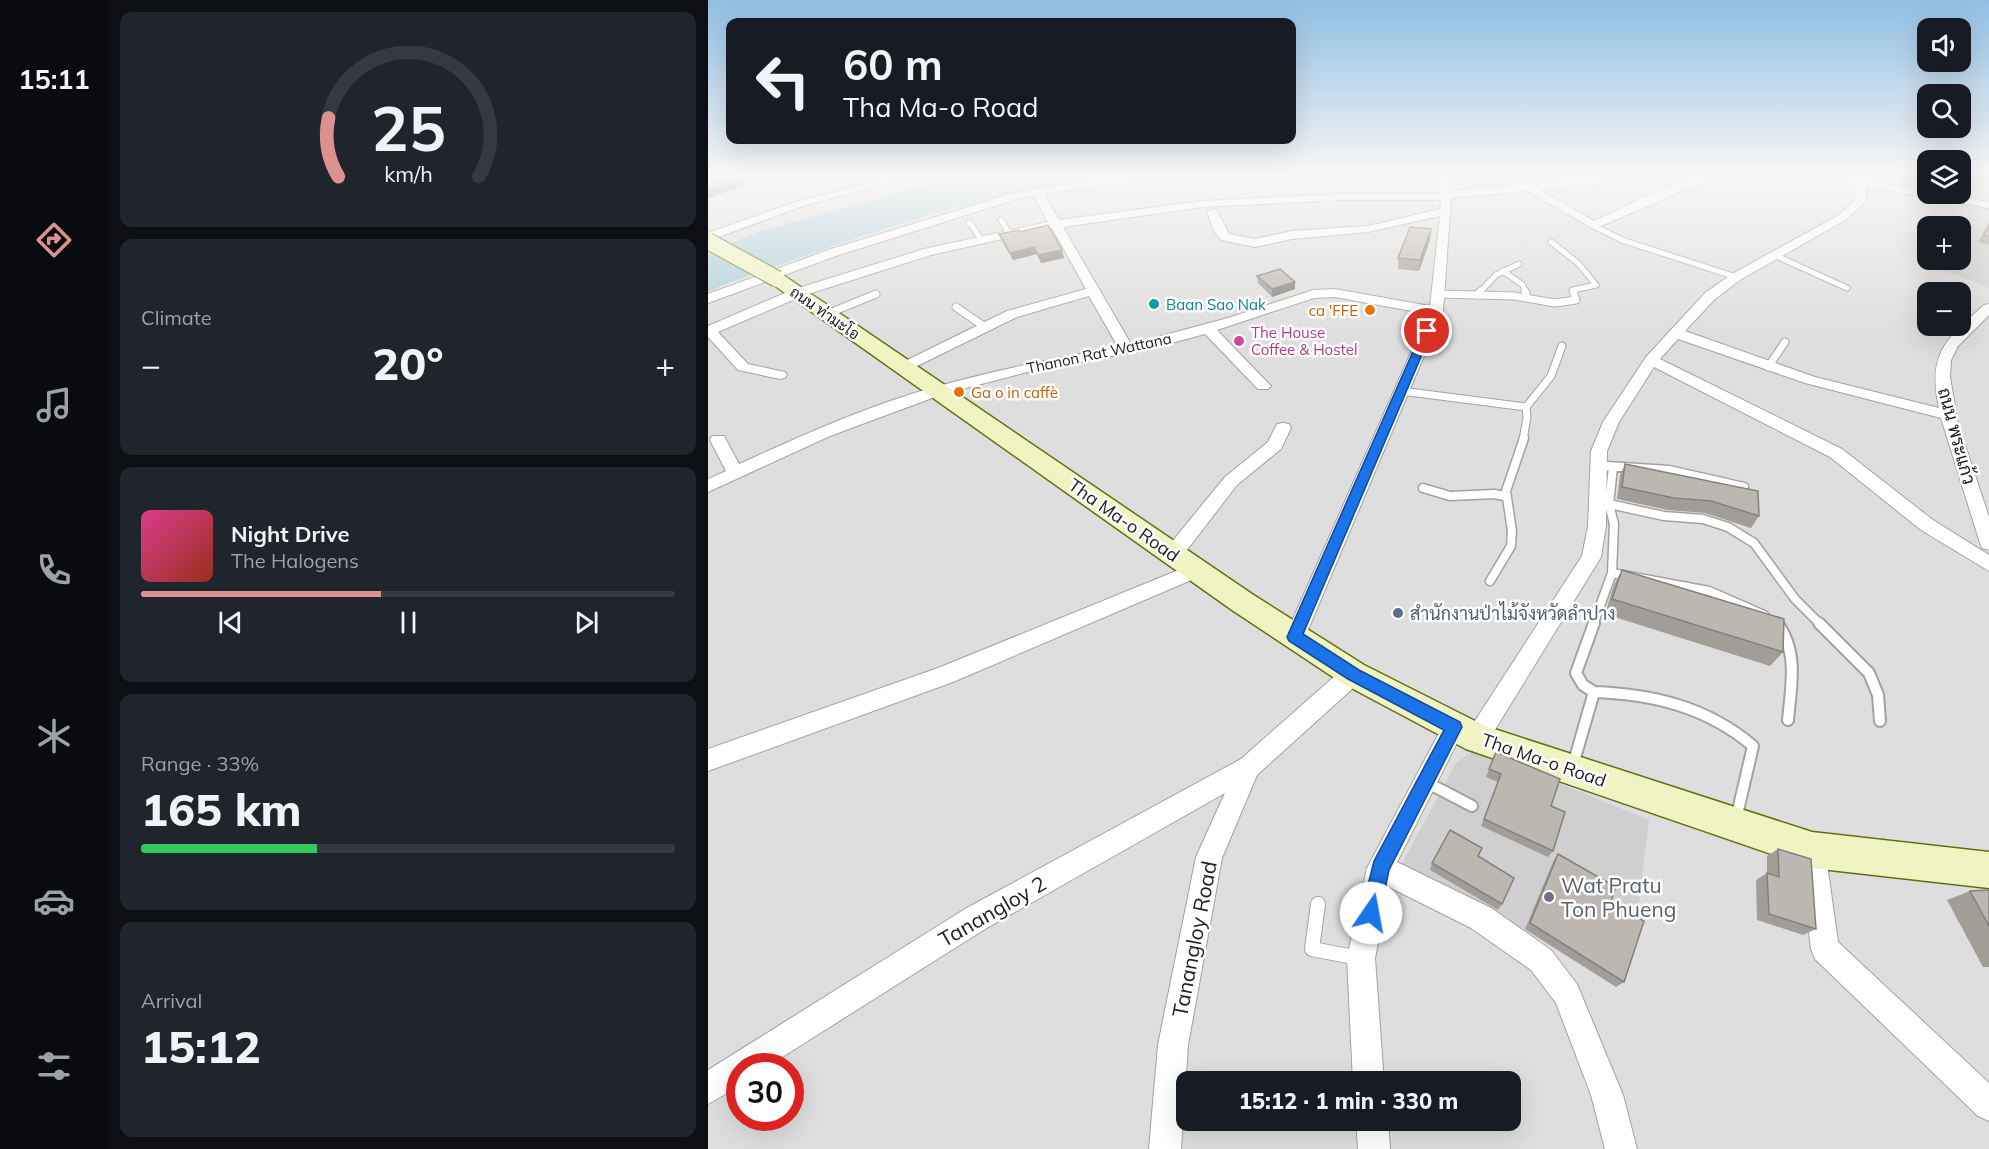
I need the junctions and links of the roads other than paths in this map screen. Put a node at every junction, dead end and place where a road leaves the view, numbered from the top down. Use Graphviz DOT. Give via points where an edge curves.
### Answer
graph roads {
  1 [pos="731,229"];
  2 [pos="909,229"];
  3 [pos="974,229"];
  4 [pos="1006,229"];
  5 [pos="1035,229"];
  6 [pos="1058,229"];
  7 [pos="1219,229"];
  8 [pos="1369,229"];
  9 [pos="1444,229"];
  10 [pos="1599,229"];
  11 [pos="1822,229"];
  12 [pos="1009,233"];
  13 [pos="708,237"];
  14 [pos="981,239"];
  15 [pos="708,241"];
  16 [pos="1551,242"];
  17 [pos="1774,255"];
  18 [pos="1519,264"];
  19 [pos="1503,271"];
  20 [pos="1736,277"];
  21 [pos="1847,288"];
  22 [pos="1094,291"];
  23 [pos="797,293"];
  24 [pos="876,294"];
  25 [pos="1438,294"];
  26 [pos="1477,295"];
  27 [pos="1527,298"];
  28 [pos="708,299"];
  29 [pos="956,308"];
  30 [pos="1989,308"];
  31 [pos="1436,311"];
  32 [pos="827,314"];
  33 [pos="985,327"];
  34 [pos="1207,328"];
  35 [pos="709,330"];
  36 [pos="1676,333"];
  37 [pos="1785,342"];
  38 [pos="1562,346"];
  39 [pos="1126,349"];
  40 [pos="1651,360"];
  41 [pos="904,367"];
  42 [pos="1768,367"];
  43 [pos="780,375"];
  44 [pos="1263,386"];
  45 [pos="938,391"];
  46 [pos="1401,391"];
  47 [pos="1526,407"];
  48 [pos="1947,415"];
  49 [pos="1284,428"];
  50 [pos="718,440"];
  51 [pos="1606,466"];
  52 [pos="736,474"];
  53 [pos="708,486"];
  54 [pos="1744,487"];
  55 [pos="1423,488"];
  56 [pos="1505,496"];
  57 [pos="1609,504"];
  58 [pos="1989,543"];
  59 [pos="1173,554"];
  60 [pos="1989,564"];
  61 [pos="1196,570"];
  62 [pos="1612,573"];
  63 [pos="1490,582"];
  64 [pos="1295,637"];
  65 [pos="1353,674"];
  66 [pos="1594,692"];
  67 [pos="1788,720"];
  68 [pos="1880,721"];
  69 [pos="1466,733"];
  70 [pos="708,760"];
  71 [pos="1249,767"];
  72 [pos="1572,770"];
  73 [pos="1425,782"];
  74 [pos="1472,806"];
  75 [pos="1734,825"];
  76 [pos="1812,850"];
  77 [pos="1380,868"];
  78 [pos="1989,870"];
  79 [pos="1318,904"];
  80 [pos="1361,958"];
  81 [pos="762,1053"];
  82 [pos="1368,1071"];
  83 [pos="726,1076"];
  84 [pos="708,1088"];
  85 [pos="1989,1105"];
  86 [pos="1372,1131"];
  87 [pos="1165,1149"];
  88 [pos="1374,1149"];
  89 [pos="1621,1149"];
  1 -- 13 [label="street"];
  2 -- 28 [label="street"];
  3 -- 14 [label="lane"];
  4 -- 12 [label="lane"];
  5 -- 12 [label="street"];
  6 -- 22 [label="street"];
  7 -- 8 [label="street" via="1225,237 1255,243 1292,235"];
  9 -- 25 [label="street"];
  10 -- 20 [label="lane" via="1622,240"];
  11 -- 17 [label="street"];
  12 -- 14 [label="street"];
  14 -- 23 [label="street"];
  15 -- 23 [label="street, ถนน ท่ามะโอ, bridge"];
  16 -- 27 [label="lane" via="1578,263 1596,285 1573,290 1573,301 1555,303"];
  17 -- 20 [label="street"];
  17 -- 21 [label="lane"];
  18 -- 19 [label="lane"];
  19 -- 26 [label="lane"];
  19 -- 27 [label="lane" via="1523,285"];
  20 -- 36 [label="street" via="1710,296"];
  22 -- 33 [label="street" via="1012,314"];
  22 -- 39 [label="street"];
  23 -- 32 [label="street, ถนน ท่ามะโอ"];
  23 -- 35 [label="street"];
  24 -- 32 [label="lane"];
  25 -- 26 [label="lane"];
  25 -- 31 [label="street"];
  26 -- 27 [label="lane"];
  29 -- 33 [label="lane"];
  30 -- 48 [label="street, ถนน พระแก้ว" via="1958,338 1944,359 1941,382"];
  31 -- 34 [label="street, Thanon Rat Wattana" via="1335,293 1313,294"];
  31 -- 46 [label="street"];
  32 -- 41 [label="street, ถนน ท่ามะโอ"];
  33 -- 41 [label="street"];
  34 -- 39 [label="street, Thanon Rat Wattana"];
  34 -- 44 [label="street"];
  35 -- 43 [label="street" via="743,367"];
  36 -- 40 [label="street"];
  36 -- 42 [label="street"];
  37 -- 42 [label="lane"];
  38 -- 47 [label="lane" via="1551,376"];
  39 -- 45 [label="street, Thanon Rat Wattana" via="1034,366"];
  40 -- 51 [label="street" via="1611,422 1599,451"];
  40 -- 60 [label="street" via="1836,453 1927,525"];
  41 -- 45 [label="street, ถนน ท่ามะโอ"];
  42 -- 48 [label="street"];
  45 -- 52 [label="street, Thanon Rat Wattana" via="824,432"];
  45 -- 59 [label="street, Tha Ma-o Road"];
  46 -- 47 [label="lane"];
  46 -- 64 [label="street"];
  47 -- 56 [label="lane" via="1528,423"];
  48 -- 58 [label="street, ถนน พระแก้ว"];
  49 -- 59 [label="street" via="1275,445 1231,481"];
  50 -- 52 [label="street"];
  51 -- 54 [label="lane" via="1669,470"];
  51 -- 57 [label="lane"];
  51 -- 69 [label="street" via="1591,557"];
  52 -- 53 [label="street, Thanon Rat Wattana"];
  55 -- 56 [label="lane" via="1450,496"];
  56 -- 63 [label="lane" via="1512,522 1512,543"];
  57 -- 62 [label="lane" via="1614,524"];
  57 -- 68 [label="lane" via="1664,516 1703,519 1728,527 1754,543 1795,599 1869,673 1878,694"];
  59 -- 61 [label="street, Tha Ma-o Road"];
  61 -- 64 [label="street, Tha Ma-o Road"];
  61 -- 70 [label="street" via="945,675"];
  62 -- 66 [label="lane" via="1576,673 1583,685"];
  62 -- 67 [label="lane" via="1709,591 1777,623 1788,638 1791,652"];
  64 -- 65 [label="street, Tha Ma-o Road"];
  65 -- 69 [label="street, Tha Ma-o Road"];
  65 -- 71 [label="street, Tanangloy Road"];
  66 -- 72 [label="lane"];
  66 -- 75 [label="lane" via="1636,694 1686,707 1742,735 1753,746"];
  69 -- 72 [label="street, Tha Ma-o Road"];
  69 -- 73 [label="street"];
  71 -- 81 [label="street, Tanangloy 2" via="975,919"];
  71 -- 87 [label="street, Tanangloy Road" via="1209,858 1173,1045"];
  72 -- 75 [label="street, Tha Ma-o Road"];
  73 -- 74 [label="lane"];
  73 -- 77 [label="street"];
  75 -- 76 [label="street, Tha Ma-o Road"];
  76 -- 78 [label="street, Tha Ma-o Road"];
  76 -- 85 [label="street" via="1825,949"];
  77 -- 80 [label="street"];
  77 -- 89 [label="street" via="1481,918 1541,960 1567,994 1607,1095"];
  79 -- 80 [label="lane" via="1312,949"];
  80 -- 82 [label="street"];
  83 -- 84 [label="street, Tanangloy 2"];
  86 -- 88 [label="street"];
}
